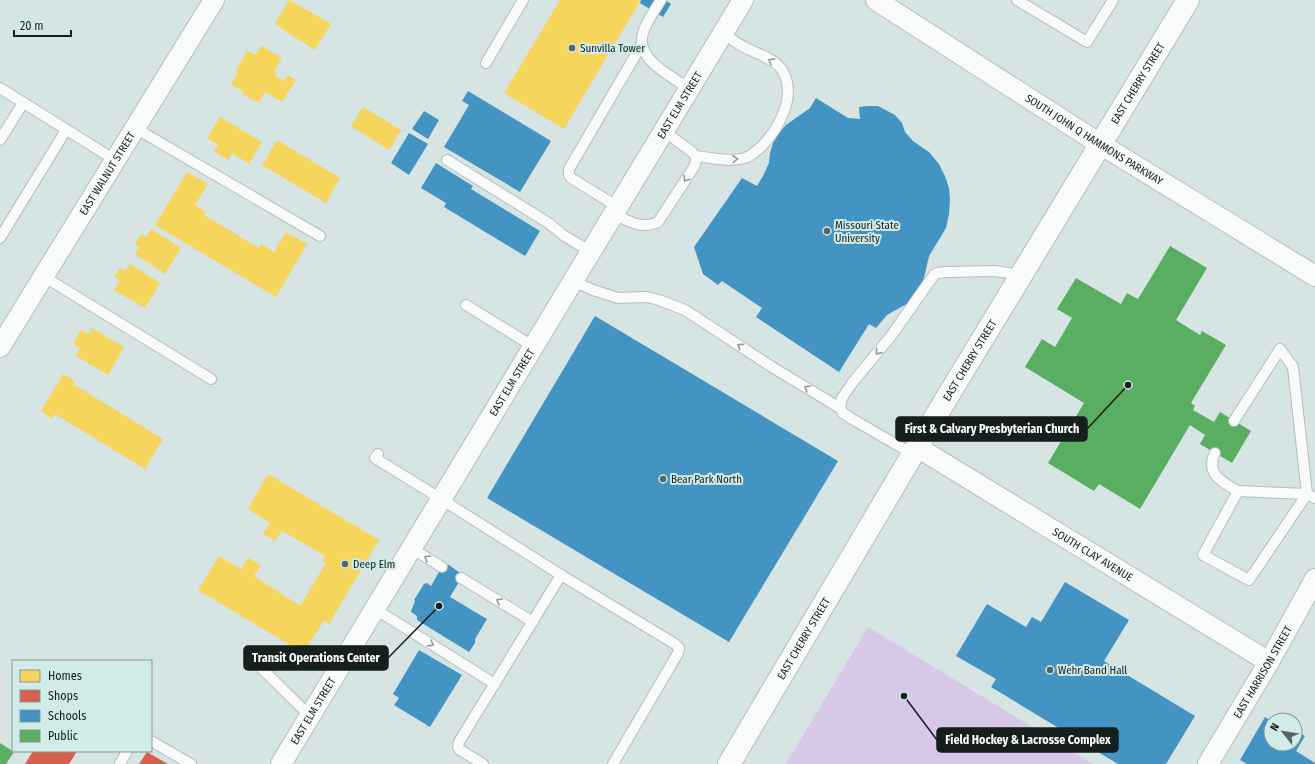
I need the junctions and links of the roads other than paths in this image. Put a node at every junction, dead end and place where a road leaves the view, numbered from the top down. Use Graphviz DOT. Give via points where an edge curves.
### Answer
graph roads {
  1 [pos="214,0"];
  2 [pos="523,0"];
  3 [pos="661,0"];
  4 [pos="743,0"];
  5 [pos="876,0"];
  6 [pos="1017,0"];
  7 [pos="1114,0"];
  8 [pos="1188,0"];
  9 [pos="723,33"];
  10 [pos="642,44"];
  11 [pos="486,63"];
  12 [pos="0,88"];
  13 [pos="690,88"];
  14 [pos="23,103"];
  15 [pos="135,128"];
  16 [pos="66,130"];
  17 [pos="664,131"];
  18 [pos="0,140"];
  19 [pos="1100,144"];
  20 [pos="696,156"];
  21 [pos="115,160"];
  22 [pos="447,160"];
  23 [pos="616,211"];
  24 [pos="320,236"];
  25 [pos="0,238"];
  26 [pos="591,252"];
  27 [pos="1021,274"];
  28 [pos="43,276"];
  29 [pos="1315,276"];
  30 [pos="573,282"];
  31 [pos="466,305"];
  32 [pos="0,346"];
  33 [pos="534,346"];
  34 [pos="211,379"];
  35 [pos="840,408"];
  36 [pos="1234,421"];
  37 [pos="915,451"];
  38 [pos="1215,453"];
  39 [pos="378,454"];
  40 [pos="1238,491"];
  41 [pos="1311,496"];
  42 [pos="441,499"];
  43 [pos="411,548"];
  44 [pos="442,567"];
  45 [pos="561,575"];
  46 [pos="461,578"];
  47 [pos="1315,579"];
  48 [pos="375,609"];
  49 [pos="533,622"];
  50 [pos="1269,662"];
  51 [pos="259,666"];
  52 [pos="495,684"];
  53 [pos="310,716"];
  54 [pos="152,742"];
  55 [pos="126,752"];
  56 [pos="120,764"];
  57 [pos="191,764"];
  58 [pos="281,764"];
  59 [pos="483,764"];
  60 [pos="613,764"];
  61 [pos="729,764"];
  62 [pos="1208,764"];
  1 -- 15 [label="street, EAST WALNUT STREET"];
  2 -- 11 [label="lane"];
  3 -- 10 [label="lane" via="643,31"];
  4 -- 9 [label="street, EAST ELM STREET"];
  5 -- 19 [label="street, SOUTH JOHN Q HAMMONS PARKWAY"];
  6 -- 7 [label="lane" via="1087,42"];
  8 -- 19 [label="street, EAST CHERRY STREET"];
  9 -- 13 [label="street, EAST ELM STREET"];
  20 -- 9 [label="lane, one-way" via="735,159 753,154 776,129 786,105 788,89 779,65"];
  10 -- 13 [label="lane" via="646,56 654,64"];
  10 -- 23 [label="lane" via="569,169 568,175"];
  12 -- 14 [label="lane"];
  13 -- 17 [label="street, EAST ELM STREET"];
  14 -- 16 [label="lane"];
  14 -- 18 [label="lane"];
  15 -- 21 [label="street, EAST WALNUT STREET"];
  15 -- 24 [label="lane"];
  16 -- 21 [label="lane"];
  16 -- 25 [label="lane"];
  17 -- 20 [label="lane"];
  17 -- 23 [label="street, EAST ELM STREET"];
  19 -- 27 [label="street, EAST CHERRY STREET"];
  19 -- 29 [label="street, SOUTH JOHN Q HAMMONS PARKWAY"];
  20 -- 23 [label="lane, one-way" via="694,167 658,222 652,225 634,224"];
  21 -- 28 [label="street, EAST WALNUT STREET"];
  22 -- 26 [label="lane"];
  23 -- 26 [label="street, EAST ELM STREET"];
  26 -- 30 [label="street, EAST ELM STREET"];
  27 -- 35 [label="lane, one-way" via="995,270 937,273 842,398"];
  27 -- 37 [label="street, EAST CHERRY STREET"];
  28 -- 32 [label="street, EAST WALNUT STREET"];
  28 -- 34 [label="lane"];
  30 -- 33 [label="street, EAST ELM STREET"];
  35 -- 30 [label="lane, one-way" via="685,310 646,297 618,298"];
  31 -- 33 [label="lane"];
  33 -- 42 [label="street, EAST ELM STREET"];
  35 -- 37 [label="lane" via="852,419"];
  36 -- 41 [label="lane" via="1280,350 1293,367"];
  37 -- 50 [label="street, SOUTH CLAY AVENUE"];
  37 -- 61 [label="street, EAST CHERRY STREET"];
  38 -- 40 [label="lane" via="1212,459 1214,473 1219,480"];
  39 -- 42 [label="lane" via="375,458"];
  40 -- 41 [label="lane"];
  40 -- 41 [label="lane" via="1203,555 1249,580"];
  42 -- 43 [label="street, EAST ELM STREET"];
  42 -- 45 [label="lane"];
  44 -- 43 [label="lane, one-way"];
  43 -- 48 [label="street, EAST ELM STREET"];
  45 -- 49 [label="lane"];
  45 -- 60 [label="lane" via="679,648"];
  49 -- 46 [label="lane, one-way"];
  47 -- 50 [label="street, EAST HARRISON STREET"];
  48 -- 52 [label="lane, one-way"];
  48 -- 53 [label="street, EAST ELM STREET"];
  49 -- 52 [label="lane"];
  50 -- 62 [label="street, EAST HARRISON STREET"];
  51 -- 53 [label="lane"];
  52 -- 59 [label="lane" via="458,747"];
  53 -- 58 [label="street, EAST ELM STREET"];
  54 -- 57 [label="lane"];
  55 -- 56 [label="lane"];
}
